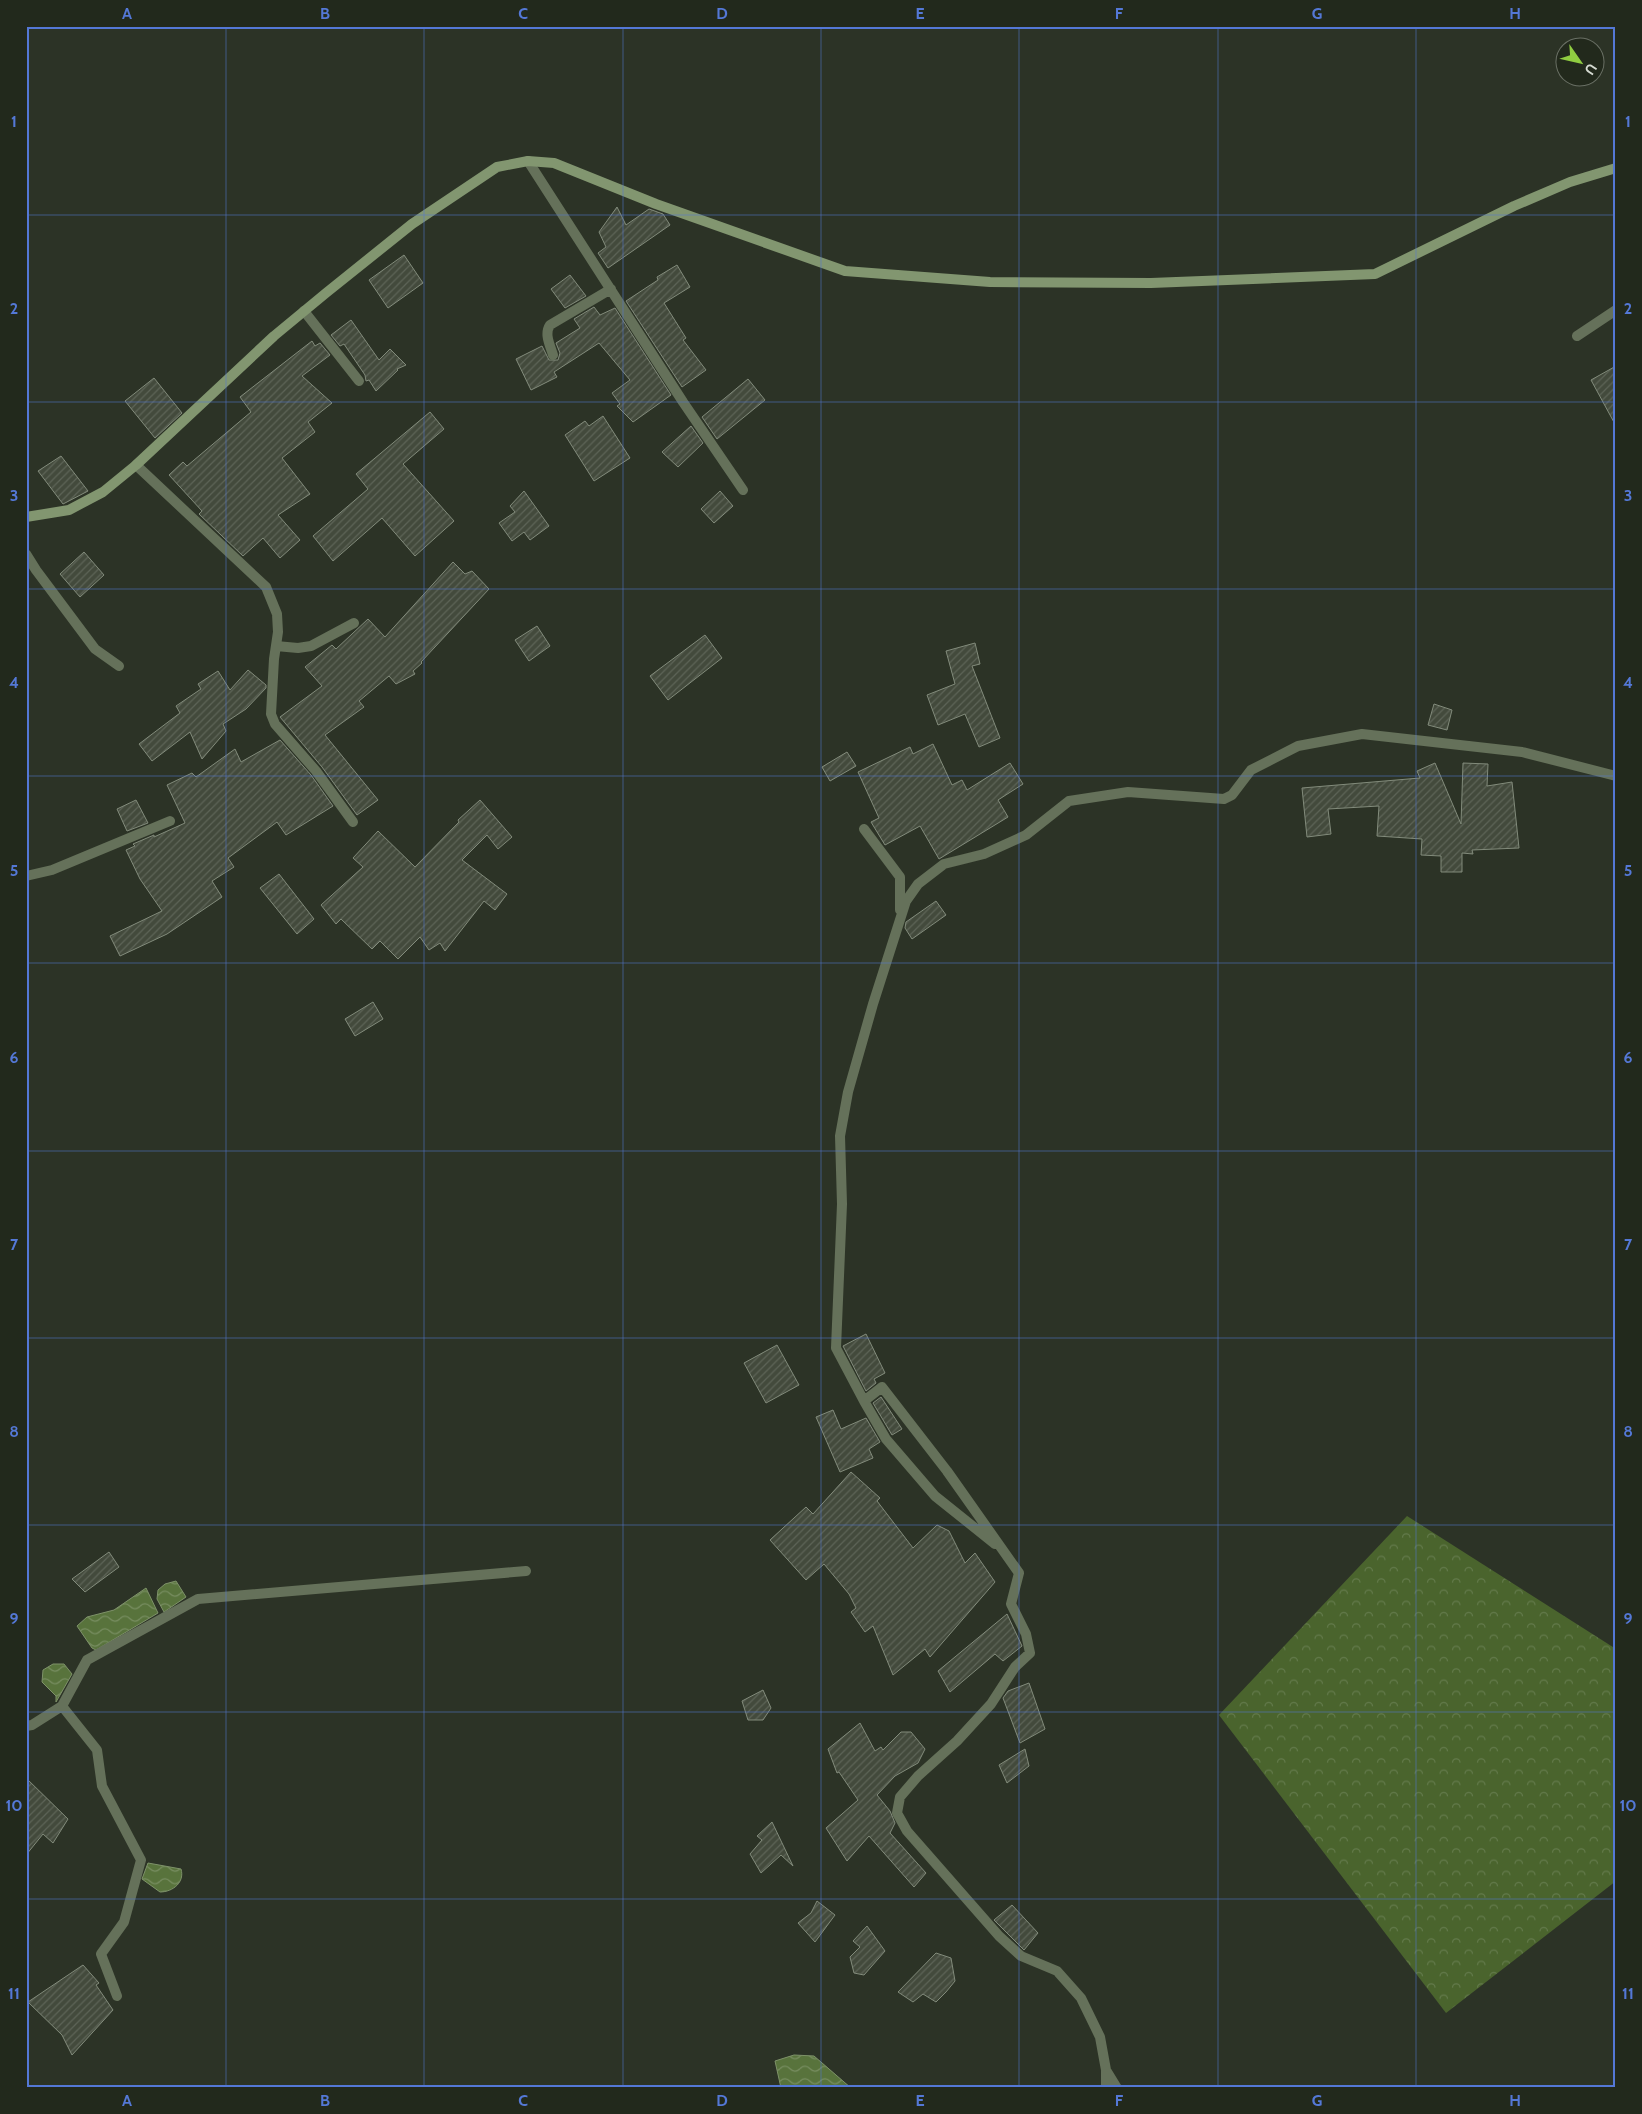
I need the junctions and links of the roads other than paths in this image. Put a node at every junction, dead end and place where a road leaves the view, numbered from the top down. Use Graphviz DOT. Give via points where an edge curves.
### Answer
graph roads {
  1 [pos="528,160"];
  2 [pos="1616,168"];
  3 [pos="611,290"];
  4 [pos="1616,310"];
  5 [pos="304,311"];
  6 [pos="1577,336"];
  7 [pos="553,355"];
  8 [pos="359,381"];
  9 [pos="136,465"];
  10 [pos="743,490"];
  11 [pos="26,517"];
  12 [pos="26,554"];
  13 [pos="354,623"];
  14 [pos="276,646"];
  15 [pos="119,666"];
  16 [pos="1616,776"];
  17 [pos="170,821"];
  18 [pos="353,822"];
  19 [pos="864,829"];
  20 [pos="26,876"];
  21 [pos="900,918"];
  22 [pos="864,1401"];
  23 [pos="1006,1552"];
  24 [pos="526,1570"];
  25 [pos="62,1706"];
  26 [pos="26,1726"];
  27 [pos="117,1996"];
  28 [pos="1106,2070"];
  29 [pos="1106,2088"];
  30 [pos="1117,2088"];
  1 -- 2 [label="street" via="554,163 656,204 845,271 990,282 1151,283 1375,274 1514,206 1570,182"];
  1 -- 3 [label="street"];
  1 -- 5 [label="street" via="497,167 420,219"];
  3 -- 7 [label="street" via="550,325 547,336"];
  3 -- 10 [label="street"];
  4 -- 6 [label="street"];
  5 -- 8 [label="street"];
  5 -- 9 [label="street"];
  9 -- 11 [label="street" via="103,492 69,510"];
  9 -- 14 [label="street" via="266,587 277,614"];
  12 -- 15 [label="street" via="95,649"];
  13 -- 14 [label="street" via="311,646"];
  14 -- 18 [label="street" via="271,714"];
  16 -- 21 [label="street" via="1522,752 1362,734 1298,746 1252,770 1224,800 1128,792 1069,801 1026,835 984,854 944,864 918,884 906,901"];
  17 -- 20 [label="street" via="52,870"];
  19 -- 21 [label="street" via="900,877"];
  21 -- 22 [label="street" via="870,1012 848,1092 840,1136 842,1204 836,1348"];
  22 -- 23 [label="street" via="886,1438 935,1496"];
  22 -- 23 [label="street" via="882,1387"];
  23 -- 28 [label="street" via="1019,1573 1011,1604 1026,1634 1030,1653 958,1742 918,1776 900,1797 898,1813 907,1831 999,1936 1021,1956 1057,1971 1081,1998 1100,2037"];
  24 -- 25 [label="street" via="198,1599 87,1660"];
  25 -- 26 [label="street"];
  25 -- 27 [label="street" via="97,1750 102,1786 141,1860 124,1922 101,1954"];
  28 -- 29 [label="street"];
  28 -- 30 [label="street"];
}
